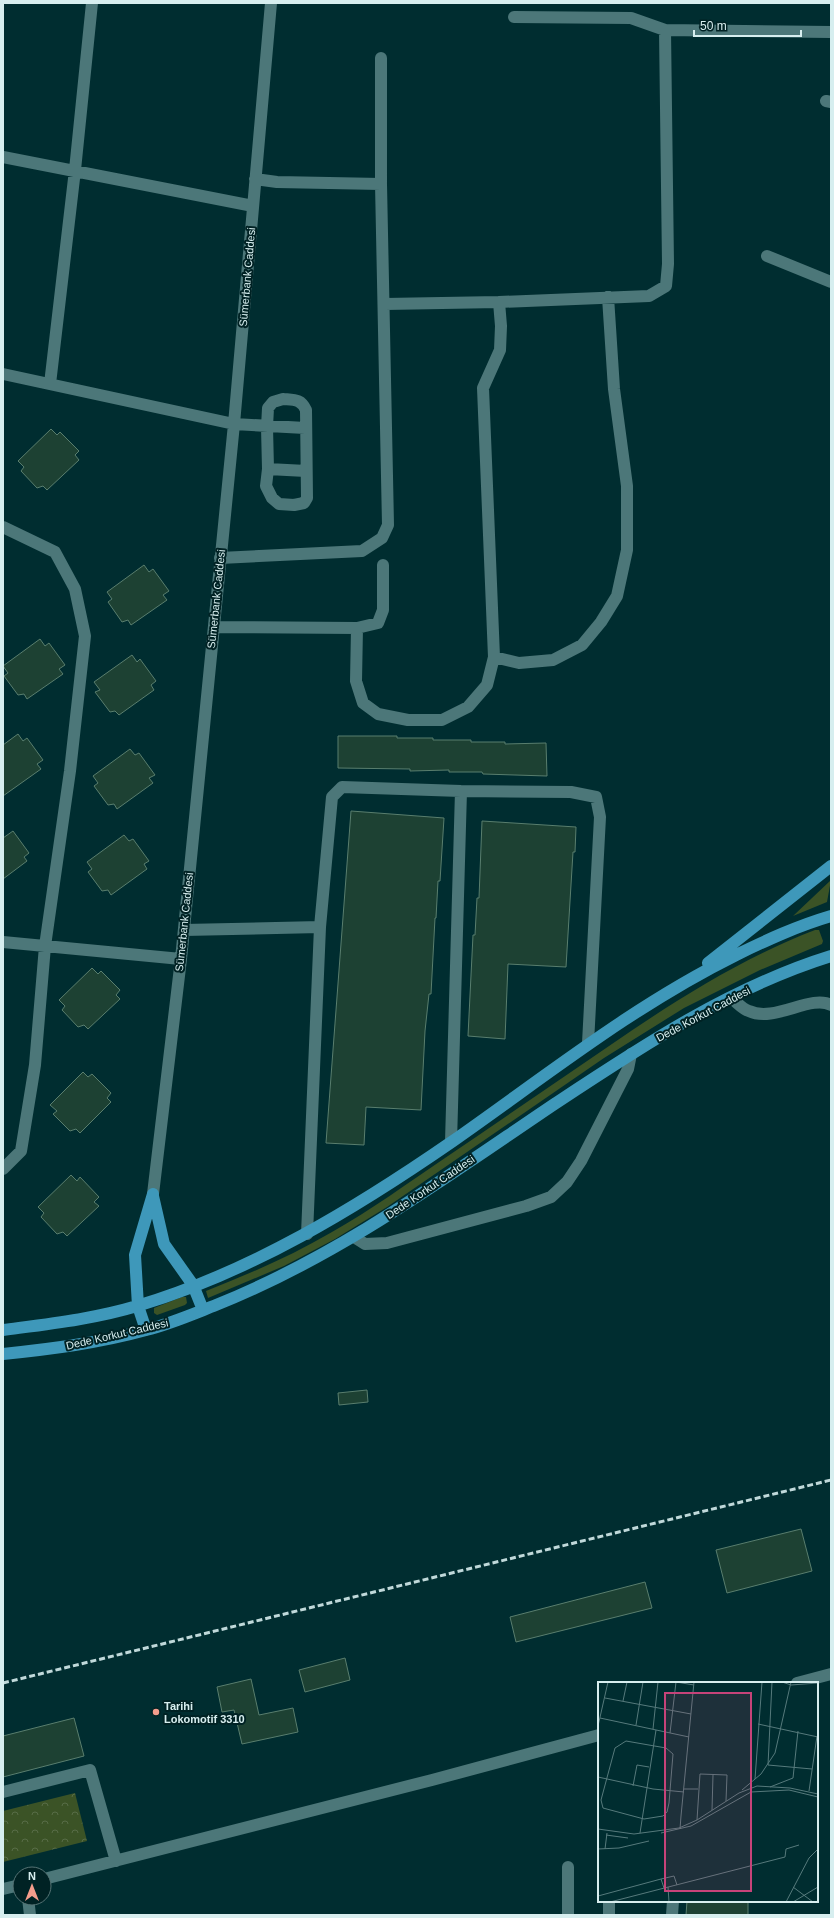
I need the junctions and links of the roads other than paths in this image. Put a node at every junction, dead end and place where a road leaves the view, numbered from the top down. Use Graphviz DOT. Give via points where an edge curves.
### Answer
graph roads {
  1 [pos="92,3"];
  2 [pos="271,3"];
  3 [pos="514,17"];
  4 [pos="664,30"];
  5 [pos="831,32"];
  6 [pos="381,58"];
  7 [pos="3,157"];
  8 [pos="76,170"];
  9 [pos="255,179"];
  10 [pos="381,184"];
  11 [pos="253,206"];
  12 [pos="767,256"];
  13 [pos="831,282"];
  14 [pos="608,297"];
  15 [pos="499,302"];
  16 [pos="385,304"];
  17 [pos="3,374"];
  18 [pos="50,384"];
  19 [pos="234,424"];
  20 [pos="267,426"];
  21 [pos="305,428"];
  22 [pos="268,469"];
  23 [pos="306,471"];
  24 [pos="3,527"];
  25 [pos="220,558"];
  26 [pos="383,565"];
  27 [pos="214,627"];
  28 [pos="357,628"];
  29 [pos="494,657"];
  30 [pos="462,791"];
  31 [pos="831,866"];
  32 [pos="831,916"];
  33 [pos="320,927"];
  34 [pos="184,930"];
  35 [pos="3,942"];
  36 [pos="45,946"];
  37 [pos="831,956"];
  38 [pos="181,959"];
  39 [pos="684,983"];
  40 [pos="731,998"];
  41 [pos="831,1005"];
  42 [pos="588,1043"];
  43 [pos="631,1054"];
  44 [pos="451,1142"];
  45 [pos="3,1169"];
  46 [pos="153,1194"];
  47 [pos="307,1234"];
  48 [pos="354,1237"];
  49 [pos="194,1285"];
  50 [pos="138,1306"];
  51 [pos="203,1310"];
  52 [pos="3,1330"];
  53 [pos="146,1330"];
  54 [pos="3,1354"];
  55 [pos="831,1674"];
  56 [pos="801,1682"];
  57 [pos="598,1735"];
  58 [pos="3,1792"];
  59 [pos="116,1861"];
  60 [pos="568,1867"];
  61 [pos="52,1877"];
  62 [pos="609,1902"];
  63 [pos="673,1902"];
  64 [pos="568,1915"];
  65 [pos="609,1915"];
  66 [pos="672,1915"];
  1 -- 8 [label="street"];
  2 -- 9 [label="street, Sümerbank Caddesi"];
  3 -- 4 [label="street" via="631,18"];
  4 -- 5 [label="street"];
  4 -- 14 [label="street" via="668,264 666,286 649,296"];
  6 -- 10 [label="street"];
  7 -- 8 [label="street"];
  8 -- 11 [label="street"];
  8 -- 18 [label="street"];
  9 -- 10 [label="street" via="277,182"];
  9 -- 11 [label="street, Sümerbank Caddesi"];
  10 -- 16 [label="street"];
  11 -- 19 [label="street, Sümerbank Caddesi"];
  12 -- 13 [label="street"];
  14 -- 15 [label="street"];
  14 -- 29 [label="street" via="614,389 627,486 627,550 617,596 601,622 582,644 553,660 519,664"];
  15 -- 16 [label="street"];
  15 -- 29 [label="street" via="500,350 483,388"];
  16 -- 25 [label="street" via="388,525 382,538 362,551"];
  17 -- 18 [label="street"];
  18 -- 19 [label="street"];
  19 -- 20 [label="street"];
  19 -- 25 [label="street, Sümerbank Caddesi"];
  20 -- 21 [label="street"];
  20 -- 21 [label="street" via="268,408 273,402 283,399 302,403 306,410"];
  20 -- 22 [label="street"];
  21 -- 23 [label="street"];
  22 -- 23 [label="street"];
  22 -- 23 [label="street" via="266,486 272,498 278,504 294,505 304,503 307,498"];
  24 -- 36 [label="street" via="55,552 75,589 85,636 70,771"];
  25 -- 27 [label="street, Sümerbank Caddesi"];
  26 -- 28 [label="street" via="383,610 378,623"];
  27 -- 28 [label="street"];
  27 -- 34 [label="street, Sümerbank Caddesi"];
  28 -- 29 [label="street" via="356,681 363,703 378,714 408,720 442,720 468,707 488,685"];
  30 -- 33 [label="street" via="342,787 332,797"];
  30 -- 42 [label="street" via="571,792 596,797 600,818"];
  30 -- 44 [label="street"];
  31 -- 39 [label="main road, Dede Korkut Caddesi"];
  32 -- 39 [label="main road, Dede Korkut Caddesi" via="779,934"];
  33 -- 34 [label="street"];
  33 -- 47 [label="street"];
  34 -- 38 [label="street, Sümerbank Caddesi"];
  35 -- 36 [label="street"];
  36 -- 38 [label="street"];
  36 -- 45 [label="street" via="35,1065 21,1151"];
  37 -- 40 [label="main road, Dede Korkut Caddesi"];
  38 -- 46 [label="street, Sümerbank Caddesi"];
  39 -- 42 [label="main road, Dede Korkut Caddesi"];
  40 -- 41 [label="street" via="748,1011 764,1014 808,1004"];
  40 -- 43 [label="main road, Dede Korkut Caddesi"];
  42 -- 44 [label="main road, Dede Korkut Caddesi"];
  43 -- 48 [label="main road, Dede Korkut Caddesi"];
  43 -- 48 [label="street" via="628,1069 581,1161 567,1182 552,1197 387,1243 365,1244"];
  44 -- 47 [label="main road, Dede Korkut Caddesi"];
  46 -- 49 [label="main road" via="164,1244"];
  46 -- 50 [label="main road" via="135,1255"];
  47 -- 49 [label="main road, Dede Korkut Caddesi"];
  48 -- 51 [label="main road, Dede Korkut Caddesi" via="286,1274"];
  49 -- 50 [label="main road, Dede Korkut Caddesi"];
  49 -- 51 [label="main road"];
  50 -- 52 [label="main road, Dede Korkut Caddesi" via="97,1316"];
  50 -- 53 [label="main road"];
  51 -- 53 [label="main road, Dede Korkut Caddesi"];
  53 -- 54 [label="main road, Dede Korkut Caddesi" via="50,1350"];
  55 -- 56 [label="street"];
  57 -- 59 [label="street"];
  58 -- 59 [label="street" via="90,1770"];
  59 -- 61 [label="street"];
  60 -- 64 [label="street"];
  62 -- 65 [label="street"];
  63 -- 66 [label="street"];
}
